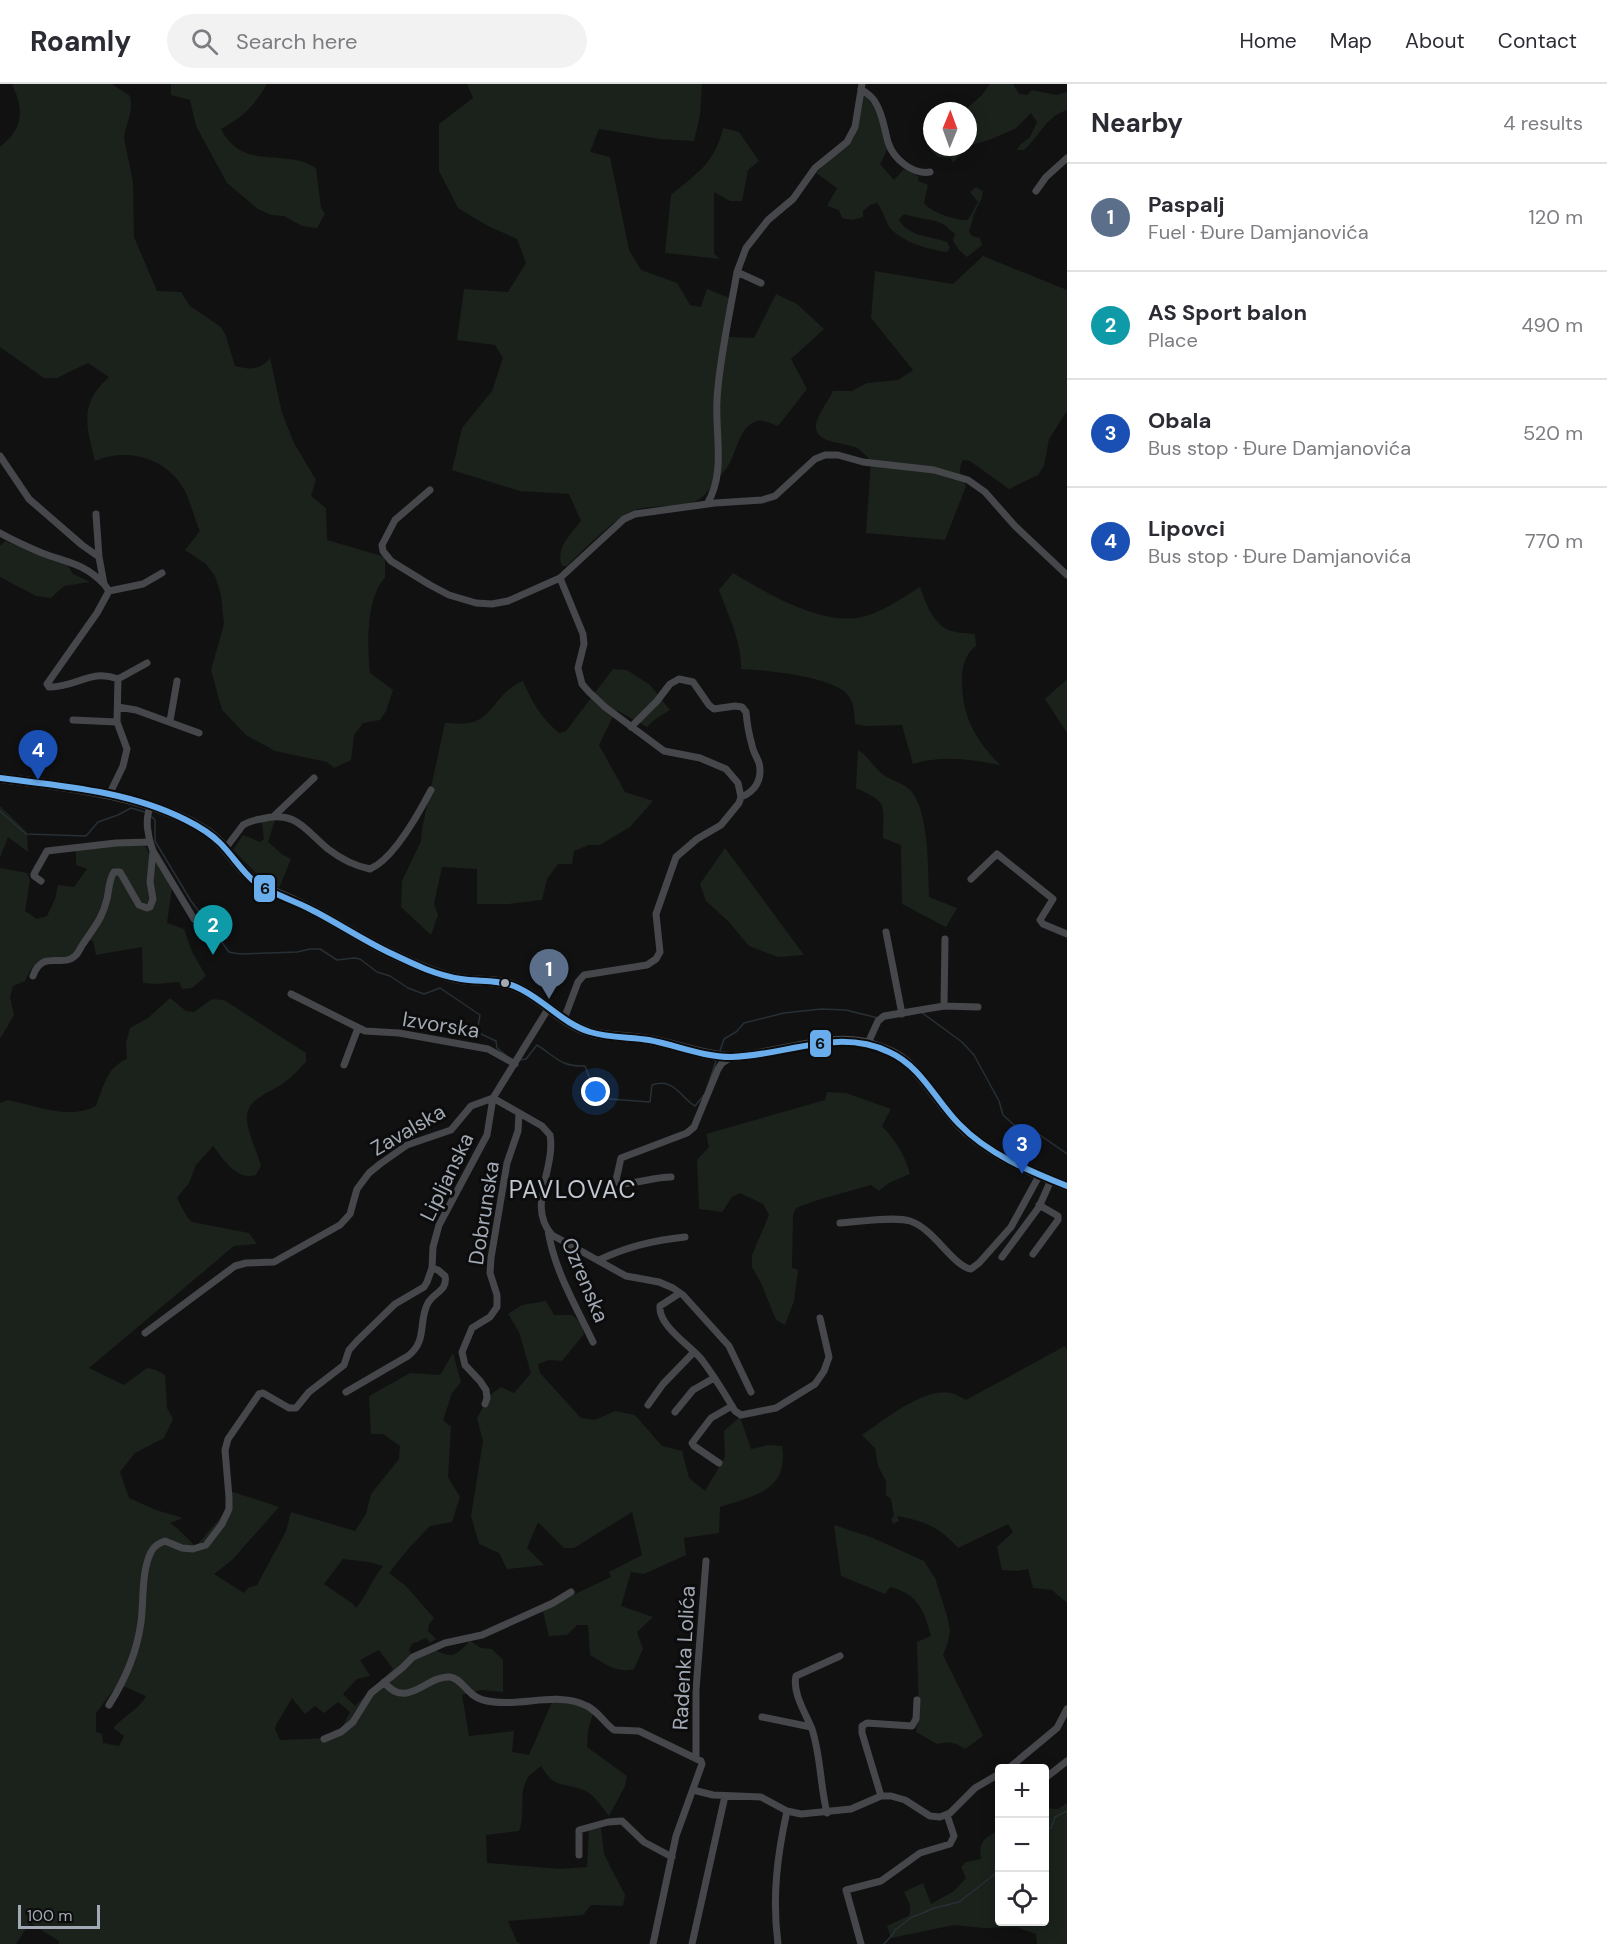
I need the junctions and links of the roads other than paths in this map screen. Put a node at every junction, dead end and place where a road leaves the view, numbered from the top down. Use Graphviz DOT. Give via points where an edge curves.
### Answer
graph roads {
  1 [pos="862,87"];
  2 [pos="1067,158"];
  3 [pos="930,172"];
  4 [pos="1036,191"];
  5 [pos="737,272"];
  6 [pos="761,283"];
  7 [pos="0,456"];
  8 [pos="430,490"];
  9 [pos="706,504"];
  10 [pos="96,514"];
  11 [pos="0,533"];
  12 [pos="99,557"];
  13 [pos="162,573"];
  14 [pos="1067,574"];
  15 [pos="560,578"];
  16 [pos="104,584"];
  17 [pos="109,591"];
  18 [pos="147,663"];
  19 [pos="118,679"];
  20 [pos="177,681"];
  21 [pos="118,707"];
  22 [pos="73,720"];
  23 [pos="170,721"];
  24 [pos="117,722"];
  25 [pos="632,727"];
  26 [pos="199,733"];
  27 [pos="0,778"];
  28 [pos="314,778"];
  29 [pos="430,790"];
  30 [pos="109,795"];
  31 [pos="741,797"];
  32 [pos="148,811"];
  33 [pos="274,815"];
  34 [pos="149,842"];
  35 [pos="225,849"];
  36 [pos="153,851"];
  37 [pos="970,879"];
  38 [pos="41,881"];
  39 [pos="194,919"];
  40 [pos="886,932"];
  41 [pos="1067,934"];
  42 [pos="945,939"];
  43 [pos="33,976"];
  44 [pos="291,994"];
  45 [pos="944,1006"];
  46 [pos="978,1007"];
  47 [pos="549,1009"];
  48 [pos="902,1014"];
  49 [pos="564,1019"];
  50 [pos="358,1029"];
  51 [pos="868,1043"];
  52 [pos="729,1057"];
  53 [pos="517,1061"];
  54 [pos="344,1065"];
  55 [pos="493,1098"];
  56 [pos="519,1113"];
  57 [pos="1039,1176"];
  58 [pos="671,1177"];
  59 [pos="1051,1180"];
  60 [pos="1067,1186"];
  61 [pos="1039,1205"];
  62 [pos="840,1223"];
  63 [pos="548,1230"];
  64 [pos="685,1237"];
  65 [pos="1034,1254"];
  66 [pos="1002,1257"];
  67 [pos="598,1260"];
  68 [pos="432,1268"];
  69 [pos="681,1293"];
  70 [pos="820,1318"];
  71 [pos="145,1333"];
  72 [pos="593,1342"];
  73 [pos="694,1352"];
  74 [pos="714,1378"];
  75 [pos="346,1392"];
  76 [pos="751,1392"];
  77 [pos="484,1404"];
  78 [pos="648,1405"];
  79 [pos="732,1406"];
  80 [pos="675,1412"];
  81 [pos="719,1463"];
  82 [pos="706,1561"];
  83 [pos="571,1592"];
  84 [pos="840,1656"];
  85 [pos="384,1682"];
  86 [pos="917,1700"];
  87 [pos="109,1705"];
  88 [pos="1067,1709"];
  89 [pos="762,1717"];
  90 [pos="811,1727"];
  91 [pos="324,1739"];
  92 [pos="696,1758"];
  93 [pos="1067,1761"];
  94 [pos="1014,1764"];
  95 [pos="1049,1775"];
  96 [pos="995,1777"];
  97 [pos="693,1790"];
  98 [pos="725,1796"];
  99 [pos="881,1796"];
  100 [pos="787,1811"];
  101 [pos="827,1813"];
  102 [pos="947,1815"];
  103 [pos="579,1855"];
  104 [pos="672,1857"];
  105 [pos="653,1944"];
  106 [pos="692,1944"];
  107 [pos="778,1944"];
  108 [pos="861,1944"];
  1 -- 3 [label="street" via="884,120 889,146 914,171"];
  1 -- 5 [label="street" via="855,127 847,142 815,168 793,199 756,234"];
  2 -- 4 [label="street"];
  5 -- 6 [label="street"];
  5 -- 9 [label="street" via="717,401 720,450 712,495"];
  7 -- 12 [label="street" via="29,499"];
  8 -- 15 [label="street" via="395,520 382,545 391,561 449,595 476,603 508,601"];
  9 -- 14 [label="street" via="775,496 815,459 825,455 934,470 978,485"];
  9 -- 15 [label="street" via="624,519"];
  10 -- 12 [label="street"];
  11 -- 16 [label="street" via="44,554 77,564"];
  12 -- 16 [label="street"];
  13 -- 17 [label="street" via="143,584"];
  15 -- 25 [label="street" via="583,634 578,668 582,684 605,708"];
  16 -- 17 [label="street"];
  17 -- 19 [label="street" via="47,684 65,686 105,674"];
  18 -- 19 [label="street"];
  19 -- 21 [label="street"];
  20 -- 23 [label="street"];
  21 -- 23 [label="street"];
  21 -- 24 [label="street"];
  22 -- 24 [label="street"];
  23 -- 26 [label="street"];
  24 -- 30 [label="street" via="127,749"];
  25 -- 31 [label="street" via="664,751 700,758 726,769 738,783"];
  25 -- 31 [label="street" via="679,679 693,682 714,709 742,707 759,771 751,794"];
  27 -- 30 [label="main road"];
  28 -- 33 [label="street"];
  29 -- 33 [label="street" via="395,846 370,869 328,849 297,822"];
  30 -- 32 [label="main road"];
  31 -- 49 [label="street" via="721,825 676,857 656,914 660,952 656,959 647,965 584,975"];
  32 -- 34 [label="street"];
  32 -- 35 [label="main road" via="209,833"];
  33 -- 35 [label="street" via="243,825"];
  34 -- 36 [label="street"];
  34 -- 38 [label="street" via="47,851 34,874"];
  35 -- 47 [label="main road" via="263,888 295,901 380,948 446,976 512,985"];
  36 -- 39 [label="street"];
  36 -- 43 [label="street" via="150,907 139,905 120,872 114,872 103,913 77,955 70,960 50,960 36,968"];
  37 -- 41 [label="street" via="998,854 1053,899 1040,920"];
  40 -- 48 [label="street"];
  42 -- 45 [label="street"];
  44 -- 50 [label="street, Izvorska"];
  45 -- 46 [label="street"];
  45 -- 48 [label="street"];
  47 -- 49 [label="main road"];
  47 -- 53 [label="street, Lipljanska"];
  48 -- 51 [label="street" via="879,1019"];
  49 -- 52 [label="main road" via="590,1033 646,1039"];
  50 -- 53 [label="street, Izvorska" via="488,1049"];
  50 -- 54 [label="street"];
  51 -- 52 [label="main road" via="832,1042"];
  51 -- 57 [label="main road" via="904,1060 968,1133"];
  52 -- 58 [label="street" via="718,1069 694,1127 621,1158 616,1180 619,1184 630,1184"];
  53 -- 55 [label="street, Lipljanska"];
  55 -- 56 [label="street, Ozrenska"];
  55 -- 68 [label="street, Lipljanska" via="487,1135 439,1226"];
  55 -- 71 [label="street, Zavalska" via="471,1106 452,1130 407,1145 380,1164 357,1189 350,1214 340,1225 274,1262 235,1266"];
  56 -- 63 [label="street, Ozrenska" via="550,1135 540,1205"];
  56 -- 77 [label="street, Dobrunska" via="491,1258 497,1307 490,1317 472,1328 462,1352 465,1365 486,1390"];
  57 -- 59 [label="main road"];
  57 -- 62 [label="street" via="1011,1227 971,1269 962,1266 935,1237 911,1221"];
  59 -- 60 [label="main road"];
  59 -- 61 [label="street"];
  61 -- 65 [label="street" via="1058,1216 1058,1220"];
  61 -- 66 [label="street"];
  63 -- 67 [label="street, Ozrenska"];
  63 -- 72 [label="street, Ozrenska" via="564,1283"];
  64 -- 67 [label="street, Ozrenska" via="648,1242"];
  67 -- 69 [label="street, Ozrenska" via="630,1278 659,1282"];
  68 -- 75 [label="street" via="445,1276 446,1283 427,1305 416,1348"];
  68 -- 87 [label="street, Lipljanska" via="424,1287 395,1304 349,1350 344,1365 309,1392 296,1408 259,1394 228,1439 224,1459 229,1509 222,1524 206,1545 187,1549 165,1541 152,1550 138,1639 124,1679"];
  69 -- 73 [label="street" via="660,1306 660,1311 674,1334"];
  69 -- 76 [label="street, Ozrenska" via="729,1346"];
  70 -- 79 [label="street" via="829,1357 815,1384 776,1408 741,1415"];
  73 -- 74 [label="street"];
  73 -- 78 [label="street"];
  74 -- 79 [label="street"];
  74 -- 80 [label="street" via="693,1390"];
  79 -- 81 [label="street" via="711,1418 692,1443"];
  82 -- 92 [label="street, Radenka Lolića" via="696,1690"];
  83 -- 85 [label="street" via="482,1635 425,1650"];
  84 -- 90 [label="street" via="795,1677"];
  85 -- 91 [label="street" via="367,1697 353,1722"];
  85 -- 92 [label="street, Radenka Lolića" via="388,1688 402,1693 443,1677 454,1677 471,1695 483,1700 573,1701 590,1707 614,1730 639,1731"];
  86 -- 99 [label="street" via="912,1726 862,1726"];
  88 -- 94 [label="street" via="1057,1728"];
  89 -- 90 [label="street"];
  90 -- 101 [label="street"];
  92 -- 97 [label="street, Radenka Lolića" via="702,1764"];
  93 -- 95 [label="street"];
  96 -- 102 [label="street" via="969,1793"];
  97 -- 98 [label="street"];
  97 -- 104 [label="street"];
  98 -- 100 [label="street" via="761,1797"];
  98 -- 106 [label="street"];
  99 -- 101 [label="street" via="851,1809"];
  99 -- 102 [label="street" via="905,1800 933,1817"];
  100 -- 101 [label="street"];
  100 -- 107 [label="street" via="776,1871"];
  102 -- 108 [label="street" via="954,1836 950,1844 920,1853 881,1881 846,1890"];
  103 -- 104 [label="street" via="579,1830 618,1821 644,1842"];
  104 -- 105 [label="street"];
}
